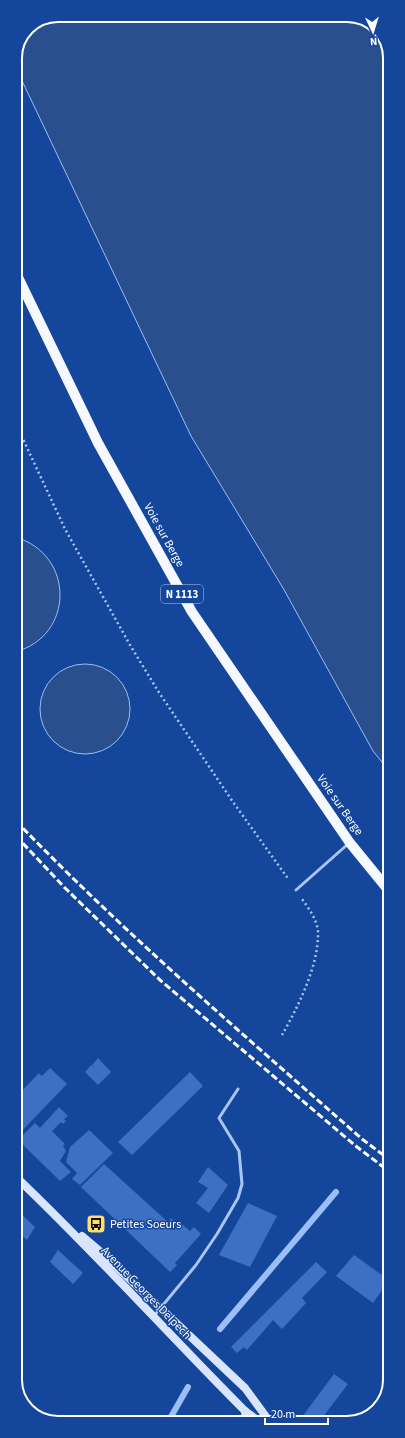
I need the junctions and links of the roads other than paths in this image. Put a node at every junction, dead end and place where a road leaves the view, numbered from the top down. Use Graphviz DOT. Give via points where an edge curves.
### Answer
graph roads {
  1 [pos="22,286"];
  2 [pos="350,843"];
  3 [pos="383,883"];
  4 [pos="296,890"];
  5 [pos="238,1089"];
  6 [pos="22,1183"];
  7 [pos="65,1223"];
  8 [pos="160,1308"];
  9 [pos="153,1317"];
  10 [pos="245,1411"];
  11 [pos="245,1416"];
  12 [pos="252,1416"];
  13 [pos="266,1416"];
  1 -- 2 [label="main road, Voie sur Berge / N 1113" via="98,443 192,612"];
  2 -- 3 [label="main road, Voie sur Berge / N 1113"];
  2 -- 4 [label="lane"];
  5 -- 8 [label="lane" via="219,1118 239,1151 242,1184 238,1198 196,1265"];
  6 -- 7 [label="main road, Avenue Georges Delpech"];
  7 -- 8 [label="main road" via="102,1253"];
  7 -- 9 [label="main road, Avenue Georges Delpech"];
  8 -- 9 [label="lane"];
  8 -- 13 [label="main road" via="245,1388"];
  9 -- 10 [label="main road, Avenue Georges Delpech"];
  10 -- 11 [label="main road"];
  10 -- 12 [label="main road, Avenue Georges Delpech"];
}
